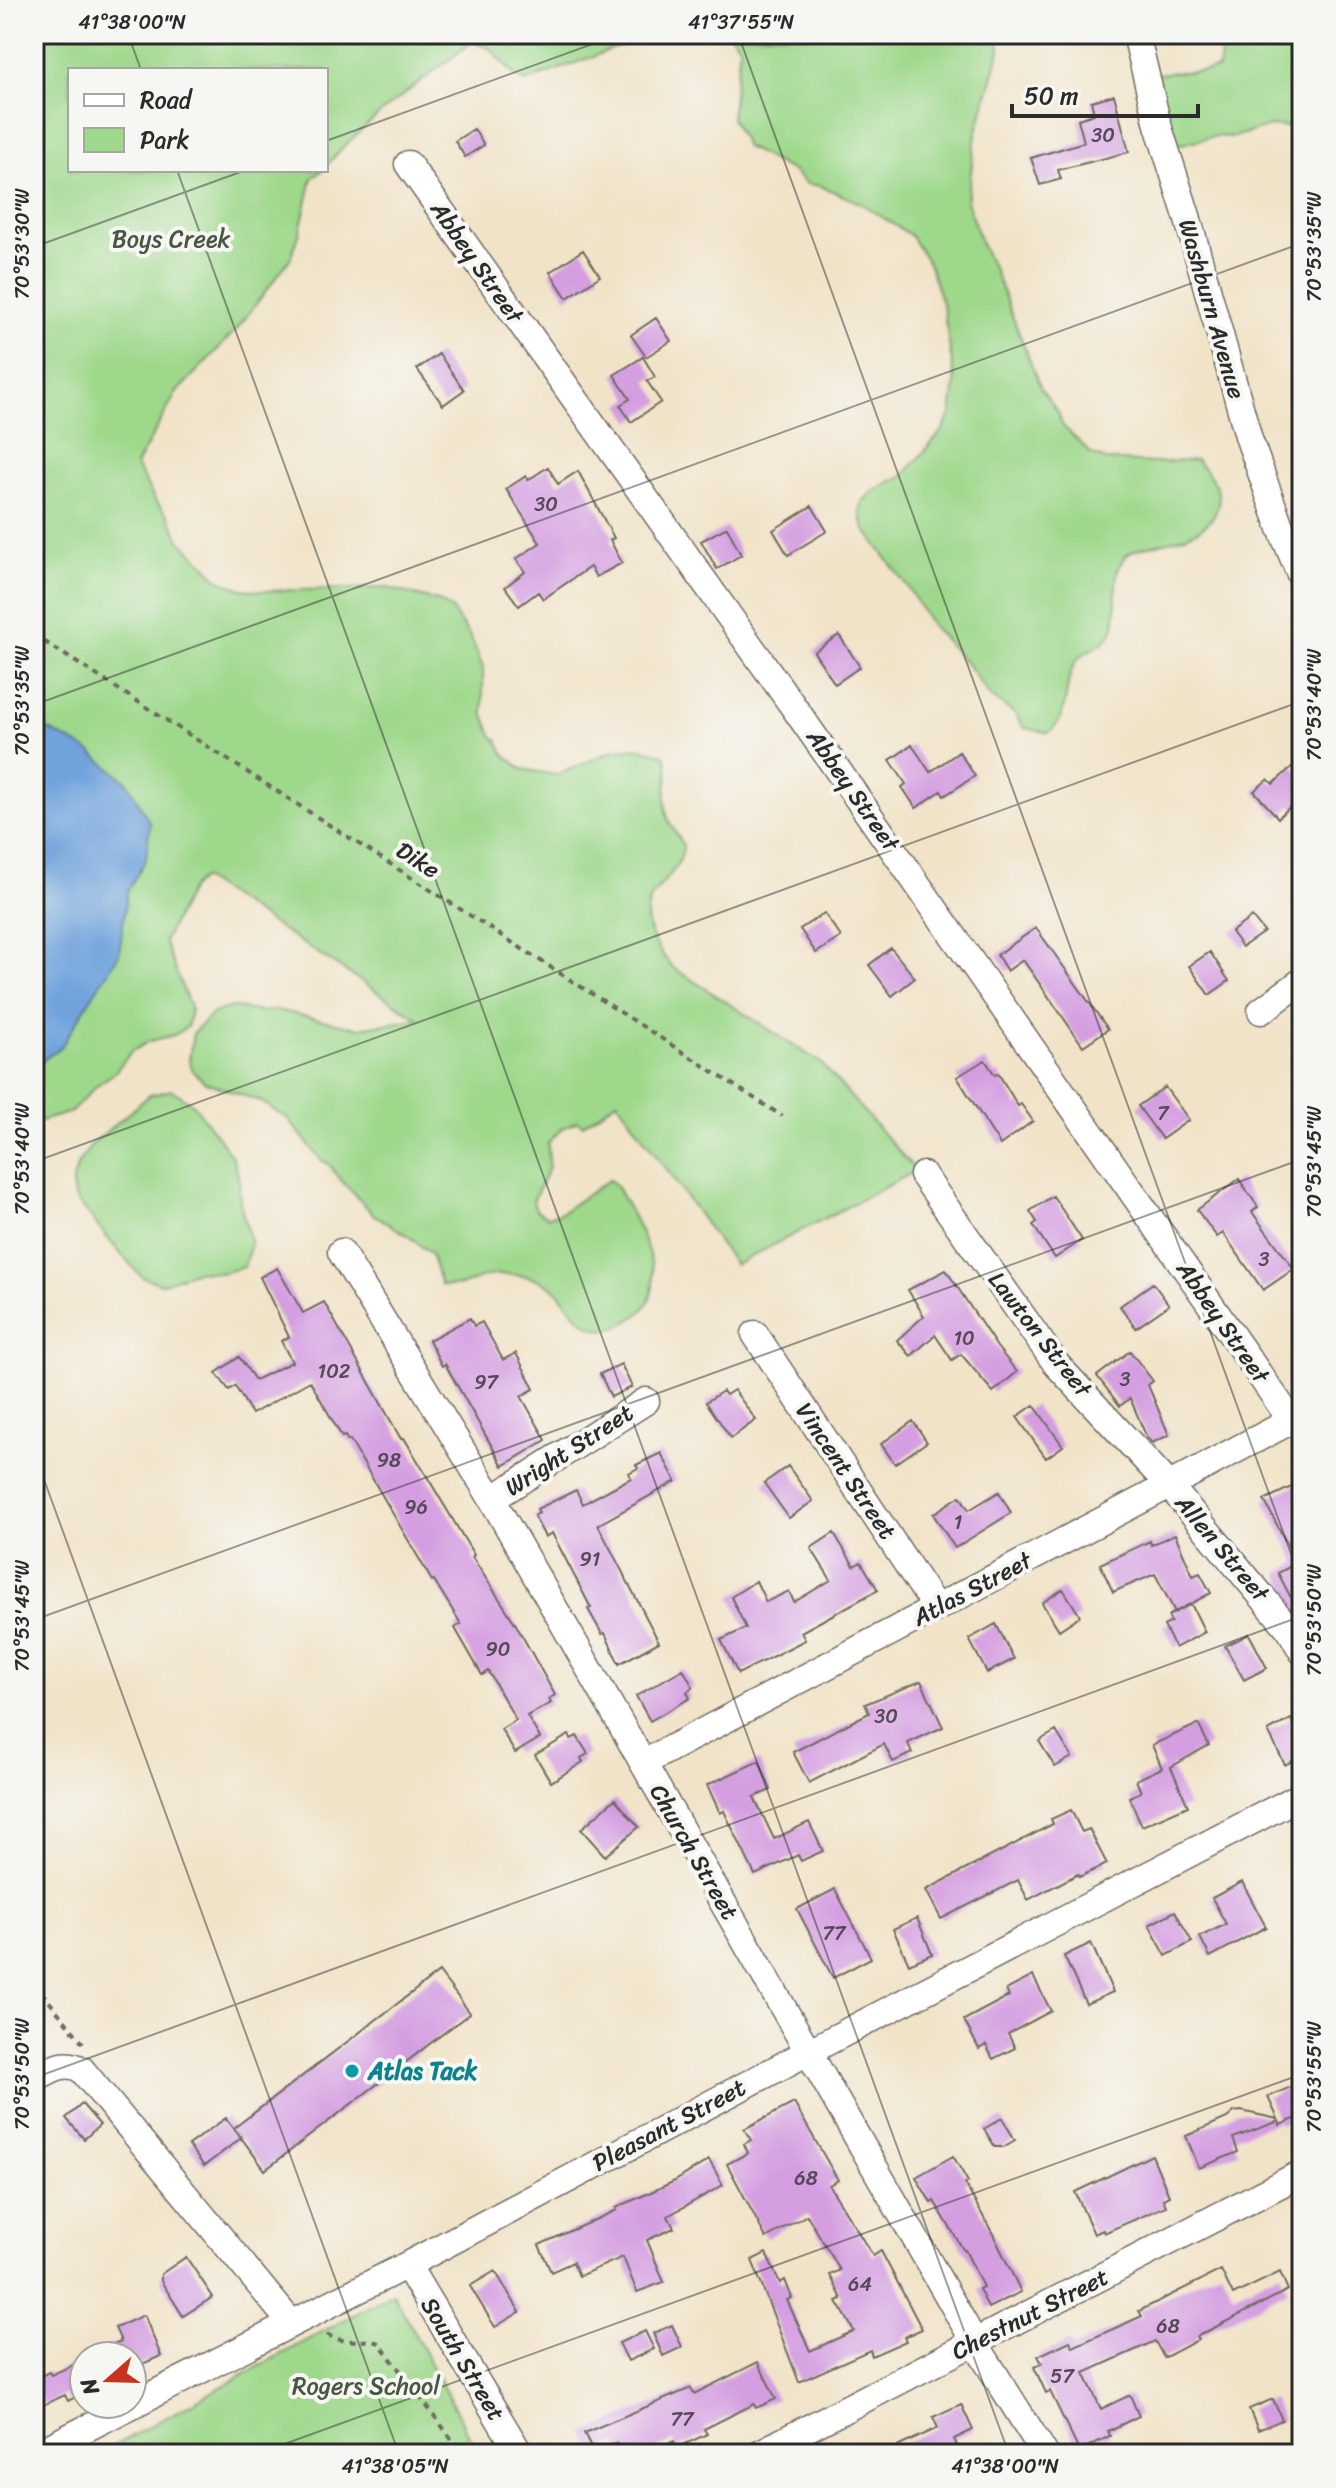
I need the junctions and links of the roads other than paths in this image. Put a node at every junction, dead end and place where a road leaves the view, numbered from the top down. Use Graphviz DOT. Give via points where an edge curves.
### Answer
graph roads {
  1 [pos="1136,34"];
  2 [pos="408,164"];
  3 [pos="1302,579"];
  4 [pos="1302,981"];
  5 [pos="1261,1011"];
  6 [pos="923,1175"];
  7 [pos="341,1252"];
  8 [pos="755,1334"];
  9 [pos="646,1401"];
  10 [pos="1296,1418"];
  11 [pos="1168,1484"];
  12 [pos="492,1499"];
  13 [pos="936,1608"];
  14 [pos="1302,1651"];
  15 [pos="643,1763"];
  16 [pos="1302,1795"];
  17 [pos="808,2052"];
  18 [pos="42,2074"];
  19 [pos="1302,2173"];
  20 [pos="407,2265"];
  21 [pos="291,2323"];
  22 [pos="975,2343"];
  23 [pos="36,2454"];
  24 [pos="520,2454"];
  25 [pos="758,2454"];
  26 [pos="1045,2454"];
  1 -- 3 [label="street, Washburn Avenue" via="1249,439"];
  2 -- 10 [label="street, Abbey Street"];
  4 -- 5 [label="street"];
  6 -- 11 [label="street, Lawton Street" via="1057,1365"];
  7 -- 12 [label="street, Church Street"];
  8 -- 13 [label="street, Vincent Street"];
  9 -- 12 [label="street, Wright Street"];
  10 -- 11 [label="street, Atlas Street"];
  11 -- 13 [label="street, Atlas Street"];
  11 -- 14 [label="street, Allen Street"];
  12 -- 15 [label="street, Church Street"];
  13 -- 15 [label="street, Atlas Street"];
  15 -- 17 [label="street, Church Street"];
  16 -- 17 [label="street, Pleasant Street"];
  17 -- 20 [label="street, Pleasant Street"];
  17 -- 22 [label="street, Church Street"];
  18 -- 21 [label="street" via="71,2064 93,2081"];
  19 -- 22 [label="street, Chestnut Street"];
  20 -- 21 [label="street, Pleasant Street"];
  20 -- 24 [label="street, South Street"];
  21 -- 23 [label="street, Pleasant Street"];
  22 -- 25 [label="street, Chestnut Street"];
  22 -- 26 [label="street, Church Street"];
}
